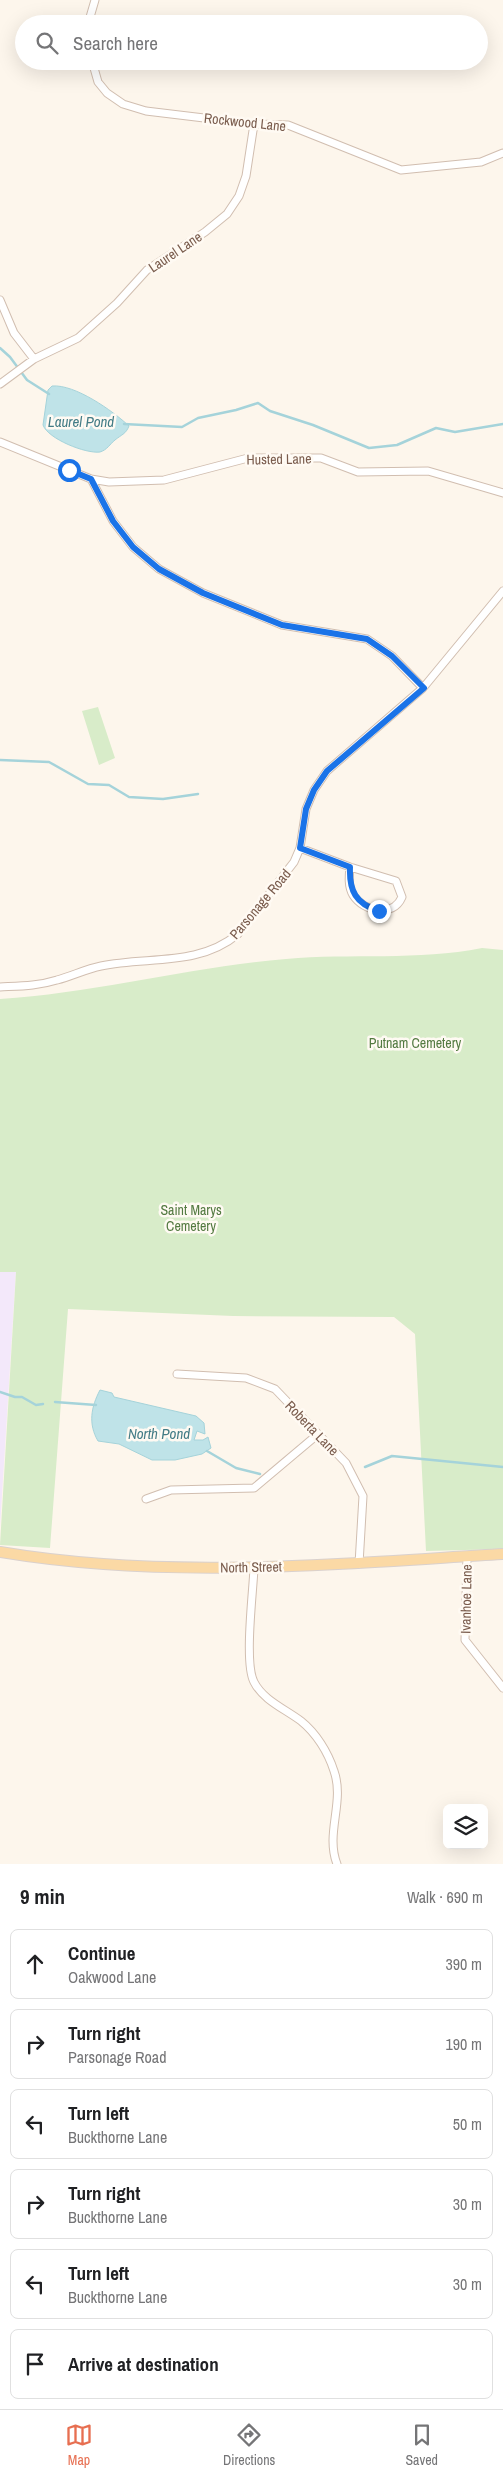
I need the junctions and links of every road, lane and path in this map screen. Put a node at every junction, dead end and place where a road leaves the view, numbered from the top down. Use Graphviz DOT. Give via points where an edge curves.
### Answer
graph roads {
  1 [pos="95,0"];
  2 [pos="91,15"];
  3 [pos="95,70"];
  4 [pos="254,124"];
  5 [pos="503,153"];
  6 [pos="0,300"];
  7 [pos="34,359"];
  8 [pos="0,384"];
  9 [pos="0,442"];
  10 [pos="91,479"];
  11 [pos="503,493"];
  12 [pos="503,591"];
  13 [pos="424,688"];
  14 [pos="300,848"];
  15 [pos="350,867"];
  16 [pos="0,987"];
  17 [pos="177,1374"];
  18 [pos="317,1435"];
  19 [pos="146,1498"];
  20 [pos="0,1552"];
  21 [pos="503,1554"];
  22 [pos="466,1556"];
  23 [pos="358,1564"];
  24 [pos="254,1568"];
  25 [pos="503,1688"];
  26 [pos="337,1864"];
  1 -- 2 [label="street"];
  3 -- 4 [label="street, Rockwood Lane" via="107,94 123,104 146,111"];
  4 -- 5 [label="street, Rockwood Lane" via="288,125 401,170 481,162"];
  4 -- 7 [label="street, Laurel Lane" via="246,176 239,196 227,214 147,270 118,303 78,338"];
  6 -- 7 [label="street" via="14,333"];
  7 -- 8 [label="street, Laurel Lane"];
  9 -- 10 [label="street, Husted Lane"];
  10 -- 11 [label="street, Husted Lane" via="155,481 248,458 321,458 358,472 428,471"];
  10 -- 13 [label="street" via="113,521 133,547 159,569 203,593 282,625 367,639 392,656"];
  12 -- 13 [label="street, Parsonage Road"];
  13 -- 14 [label="street, Parsonage Road" via="327,771 306,809"];
  14 -- 15 [label="street"];
  14 -- 16 [label="street, Parsonage Road" via="294,862 238,934 215,950 191,957 101,966 30,986"];
  15 -- 15 [label="street" via="396,880 402,897 399,904 390,910 379,911 363,904 353,895 349,882"];
  17 -- 18 [label="street, Roberta Lane" via="246,1378 275,1389"];
  18 -- 19 [label="street" via="254,1488 171,1490"];
  18 -- 23 [label="street, Roberta Lane" via="346,1463 363,1496"];
  20 -- 24 [label="main road, North Street" via="114,1564"];
  21 -- 22 [label="main road, North Street"];
  22 -- 23 [label="main road, North Street"];
  22 -- 25 [label="street, Ivanhoe Lane" via="465,1640"];
  23 -- 24 [label="main road, North Street"];
  24 -- 26 [label="street" via="250,1671 263,1694 318,1738 334,1768 339,1791 332,1844"];
}
